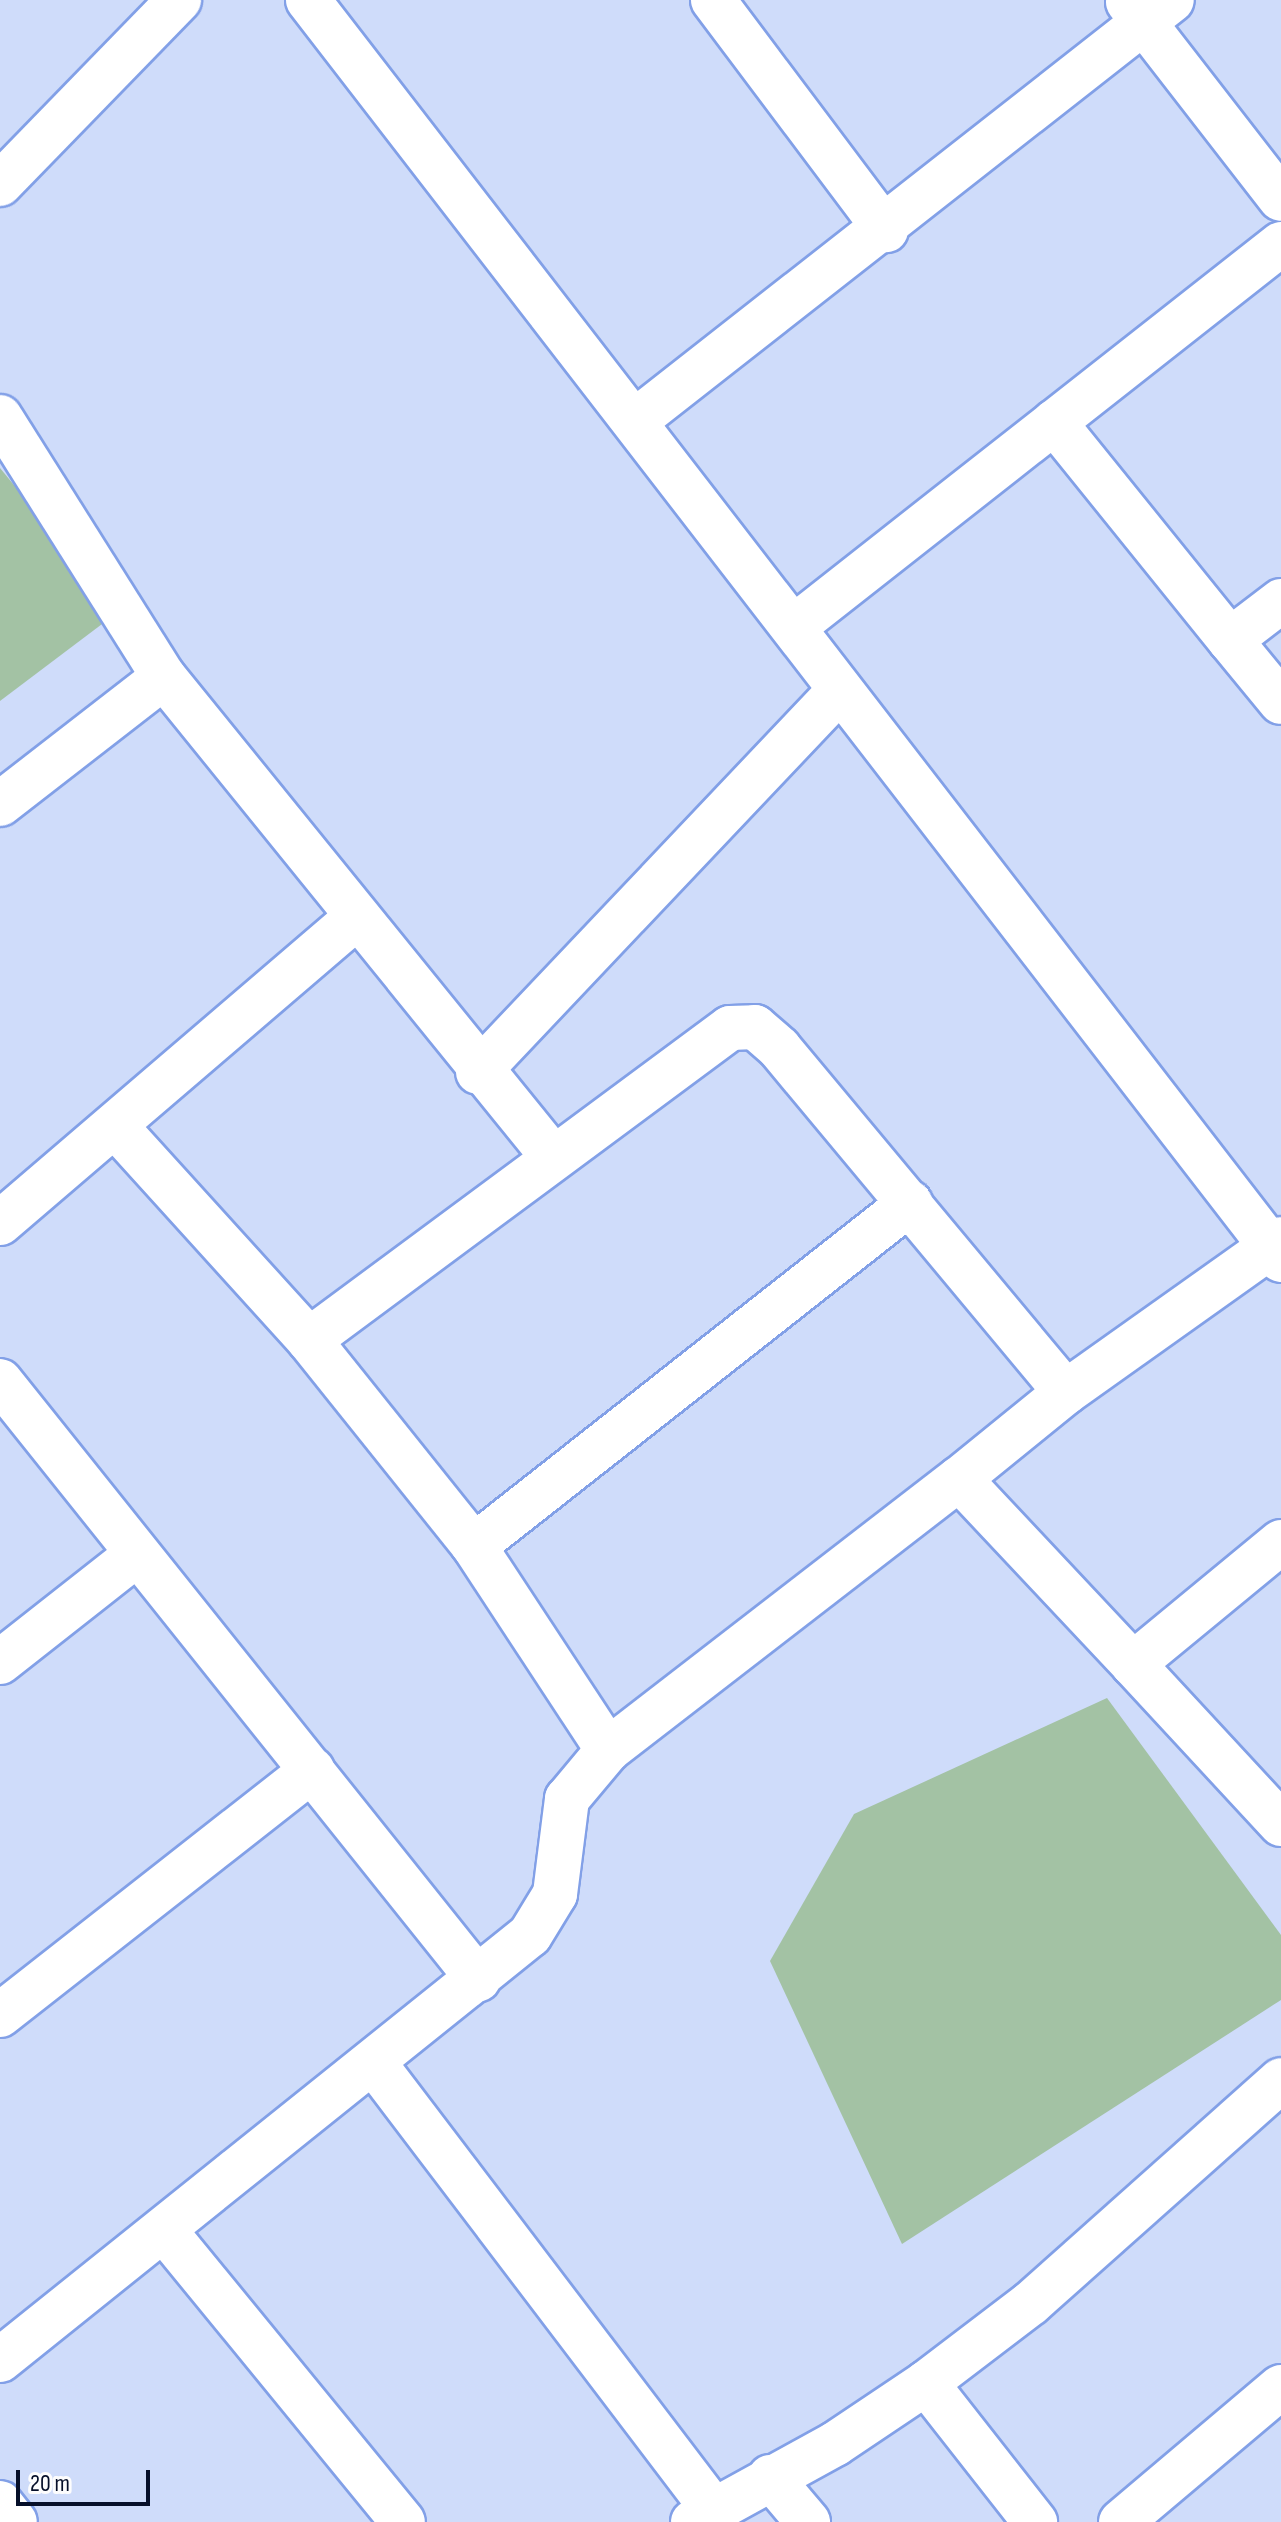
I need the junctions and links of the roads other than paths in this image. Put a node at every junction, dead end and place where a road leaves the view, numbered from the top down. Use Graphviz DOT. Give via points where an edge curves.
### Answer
graph roads {
  1 [pos="179,0"];
  2 [pos="308,0"];
  3 [pos="713,0"];
  4 [pos="1147,8"];
  5 [pos="0,184"];
  6 [pos="1281,199"];
  7 [pos="886,230"];
  8 [pos="1281,244"];
  9 [pos="0,417"];
  10 [pos="635,421"];
  11 [pos="1054,422"];
  12 [pos="1281,601"];
  13 [pos="795,626"];
  14 [pos="1230,640"];
  15 [pos="164,677"];
  16 [pos="839,691"];
  17 [pos="1281,702"];
  18 [pos="0,804"];
  19 [pos="356,918"];
  20 [pos="478,1072"];
  21 [pos="117,1128"];
  22 [pos="553,1157"];
  23 [pos="910,1203"];
  24 [pos="0,1223"];
  25 [pos="1278,1249"];
  26 [pos="309,1340"];
  27 [pos="0,1381"];
  28 [pos="1066,1392"];
  29 [pos="959,1479"];
  30 [pos="1281,1542"];
  31 [pos="474,1546"];
  32 [pos="136,1555"];
  33 [pos="0,1662"];
  34 [pos="1133,1664"];
  35 [pos="608,1750"];
  36 [pos="312,1770"];
  37 [pos="1281,1824"];
  38 [pos="478,1979"];
  39 [pos="0,2015"];
  40 [pos="374,2063"];
  41 [pos="1281,2080"];
  42 [pos="164,2230"];
  43 [pos="0,2360"];
  44 [pos="926,2383"];
  45 [pos="1281,2387"];
  46 [pos="770,2477"];
  47 [pos="0,2503"];
  48 [pos="702,2515"];
  49 [pos="15,2522"];
  50 [pos="403,2522"];
  51 [pos="808,2522"];
  52 [pos="1035,2522"];
  53 [pos="1121,2522"];
  1 -- 5 [label="street"];
  2 -- 10 [label="street"];
  3 -- 7 [label="street"];
  4 -- 6 [label="street"];
  4 -- 7 [label="street"];
  7 -- 10 [label="street"];
  8 -- 11 [label="street"];
  9 -- 15 [label="street"];
  10 -- 13 [label="street"];
  11 -- 13 [label="street"];
  11 -- 14 [label="street"];
  12 -- 14 [label="street"];
  13 -- 16 [label="street"];
  14 -- 17 [label="street"];
  15 -- 18 [label="street"];
  15 -- 19 [label="street"];
  16 -- 20 [label="street"];
  16 -- 25 [label="street"];
  19 -- 20 [label="street"];
  19 -- 21 [label="street"];
  20 -- 22 [label="street"];
  21 -- 24 [label="street"];
  21 -- 26 [label="street"];
  22 -- 23 [label="street" via="730,1028 755,1027"];
  22 -- 26 [label="street"];
  23 -- 28 [label="street"];
  23 -- 31 [label="street"];
  25 -- 28 [label="street"];
  26 -- 31 [label="street"];
  27 -- 32 [label="street"];
  28 -- 29 [label="street"];
  29 -- 34 [label="street"];
  29 -- 35 [label="street"];
  30 -- 34 [label="street"];
  31 -- 35 [label="street"];
  32 -- 33 [label="street"];
  32 -- 36 [label="street"];
  34 -- 37 [label="street"];
  35 -- 38 [label="street" via="567,1799 555,1894 530,1935"];
  36 -- 38 [label="street"];
  36 -- 39 [label="street"];
  38 -- 40 [label="street"];
  40 -- 42 [label="street"];
  40 -- 48 [label="street"];
  41 -- 44 [label="street" via="1031,2303"];
  42 -- 43 [label="street"];
  42 -- 50 [label="street"];
  44 -- 46 [label="street"];
  44 -- 52 [label="street"];
  45 -- 53 [label="street"];
  46 -- 48 [label="street"];
  46 -- 51 [label="street"];
  47 -- 49 [label="street"];
}
